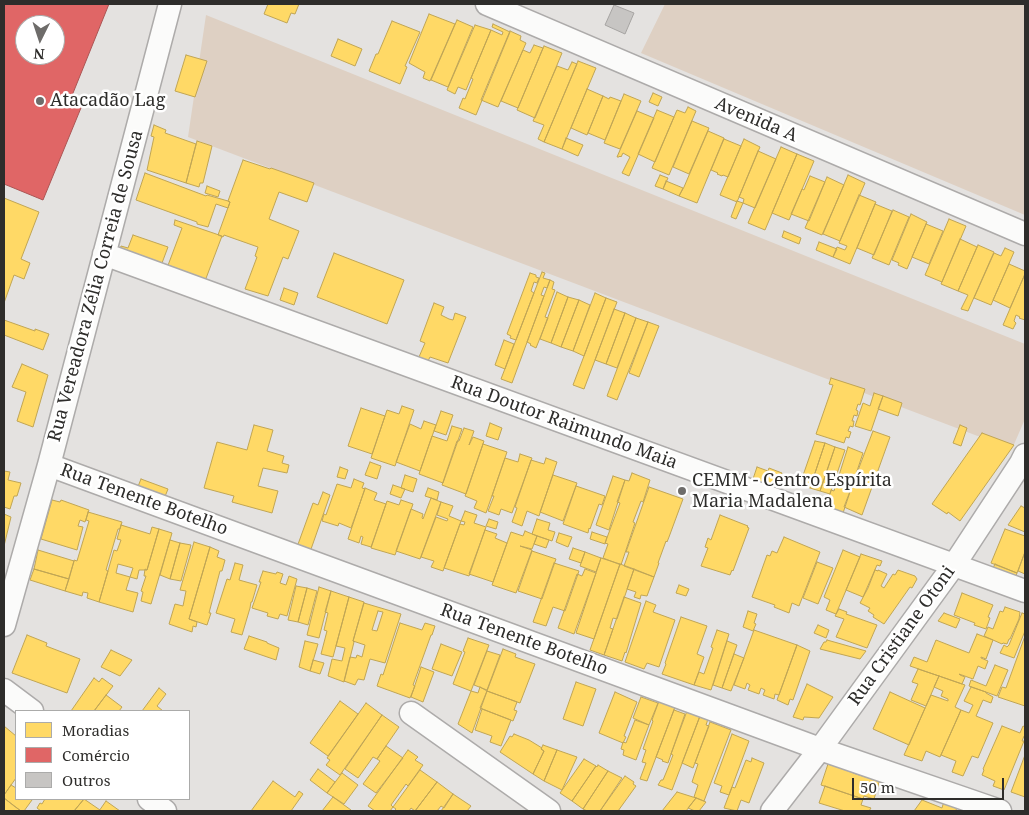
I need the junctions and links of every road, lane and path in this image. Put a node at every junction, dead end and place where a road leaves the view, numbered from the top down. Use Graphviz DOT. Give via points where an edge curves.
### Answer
graph roads {
  1 [pos="170,4"];
  2 [pos="487,4"];
  3 [pos="1025,234"];
  4 [pos="104,254"];
  5 [pos="1025,455"];
  6 [pos="49,465"];
  7 [pos="954,565"];
  8 [pos="1025,591"];
  9 [pos="4,625"];
  10 [pos="4,690"];
  11 [pos="31,710"];
  12 [pos="411,713"];
  13 [pos="820,749"];
  14 [pos="150,800"];
  15 [pos="165,811"];
  16 [pos="549,811"];
  17 [pos="772,811"];
  18 [pos="1000,811"];
  1 -- 4 [label="street, Rua Vereadora Zélia Correia de Sousa"];
  2 -- 3 [label="street, Avenida A"];
  4 -- 6 [label="street, Rua Vereadora Zélia Correia de Sousa"];
  4 -- 7 [label="street, Rua Doutor Raimundo Maia"];
  5 -- 7 [label="street, Rua Cristiane Otoni"];
  6 -- 9 [label="street, Rua Vereadora Zélia Correia de Sousa"];
  6 -- 13 [label="street, Rua Tenente Botelho"];
  7 -- 8 [label="street, Rua Doutor Raimundo Maia"];
  7 -- 13 [label="street, Rua Cristiane Otoni"];
  10 -- 11 [label="street"];
  12 -- 16 [label="street"];
  13 -- 17 [label="street, Rua Cristiane Otoni"];
  13 -- 18 [label="street, Rua Tenente Botelho"];
  14 -- 15 [label="street"];
}
